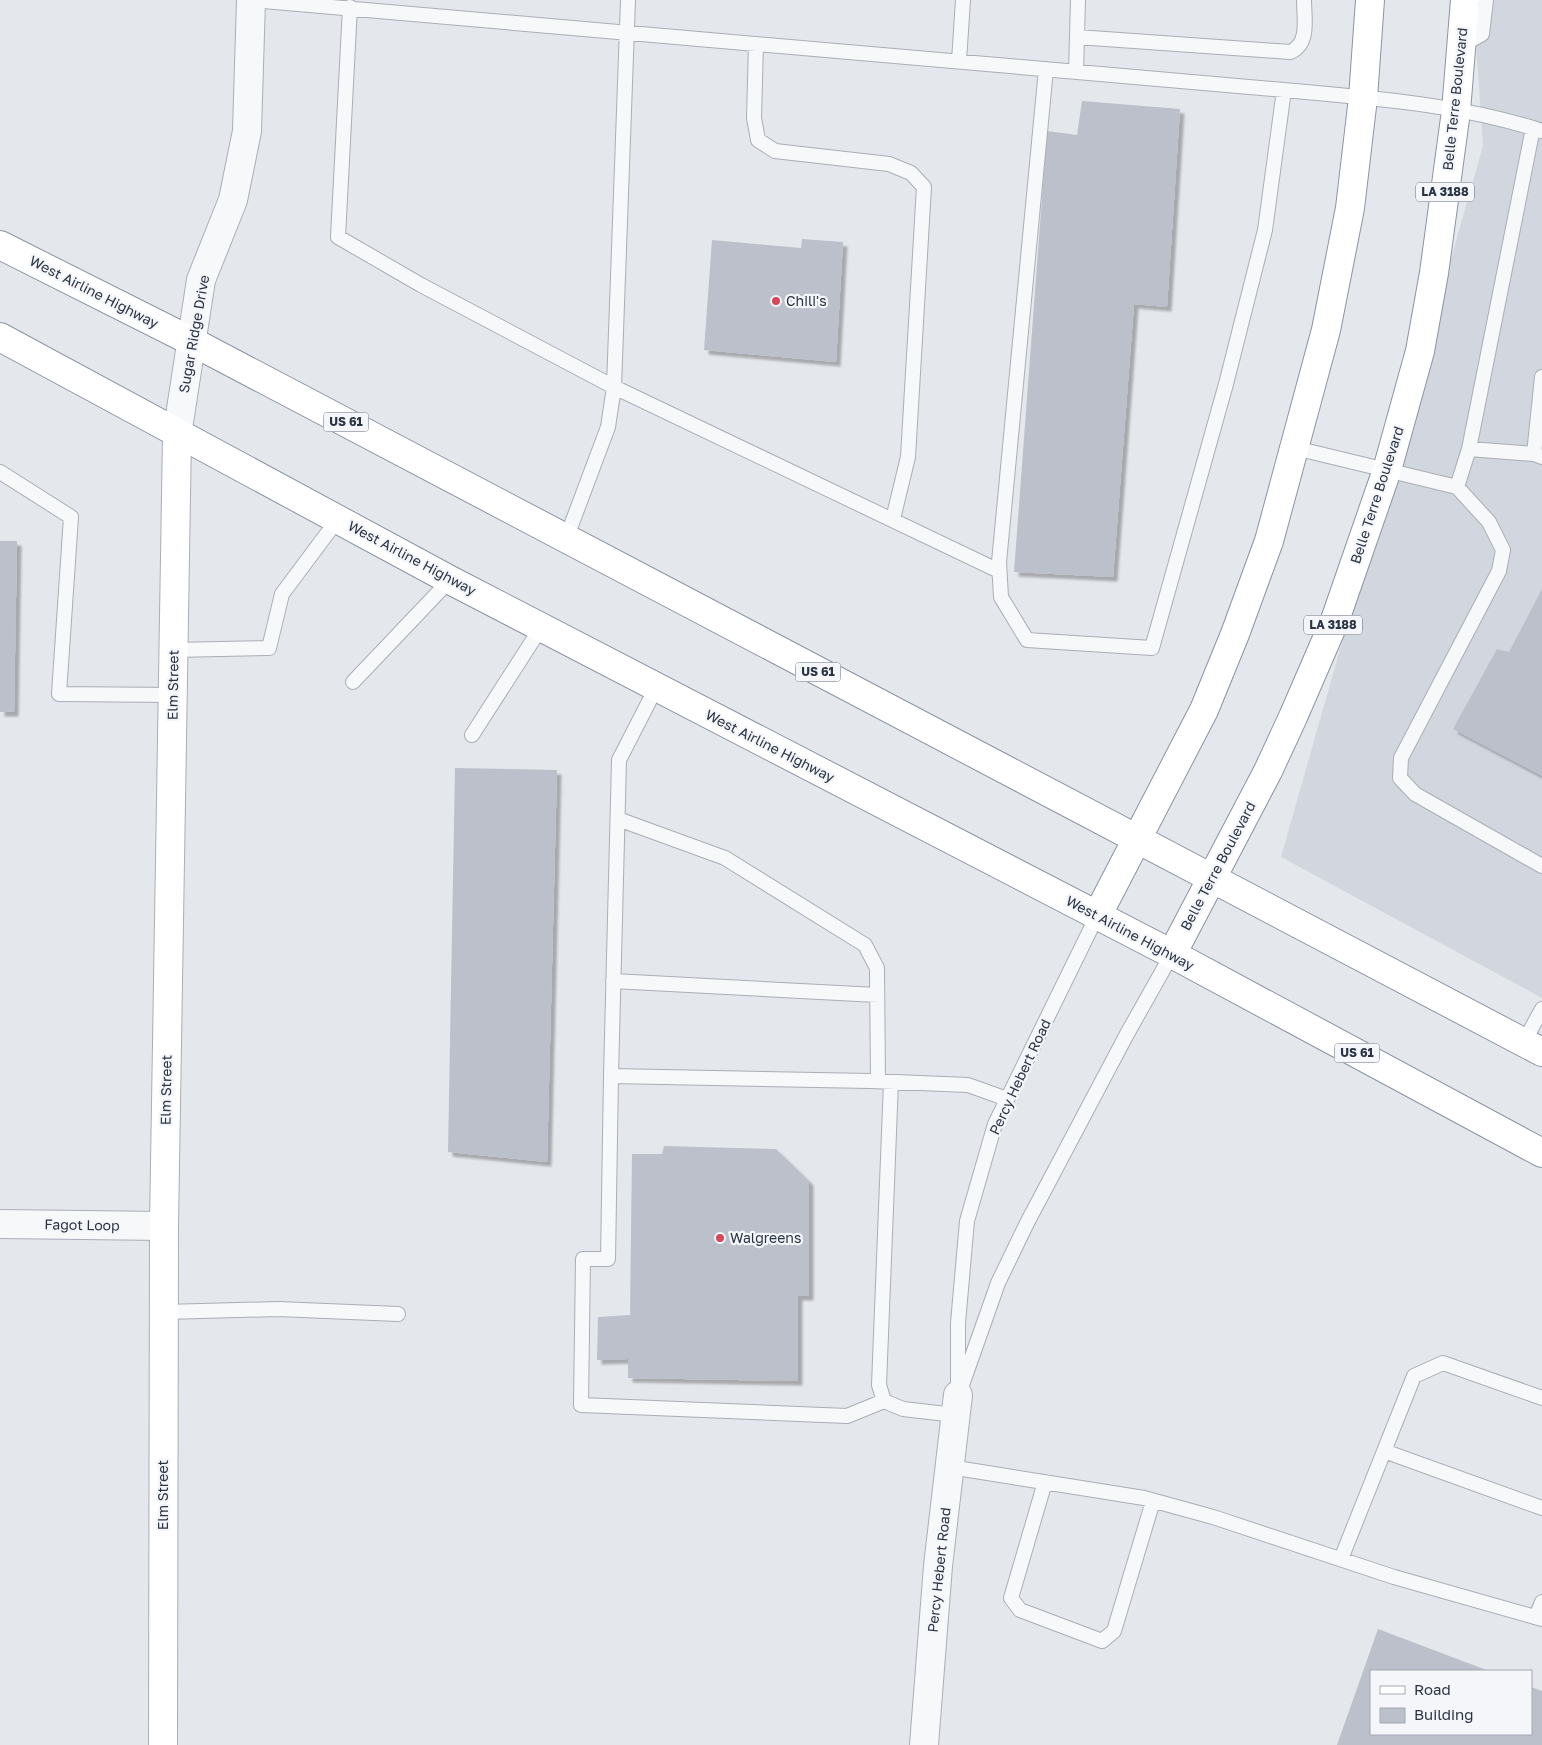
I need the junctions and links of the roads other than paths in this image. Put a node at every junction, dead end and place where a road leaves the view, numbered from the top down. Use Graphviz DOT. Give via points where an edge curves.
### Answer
graph roads {
  1 [pos="251,0"];
  2 [pos="628,0"];
  3 [pos="963,0"];
  4 [pos="1078,0"];
  5 [pos="1304,0"];
  6 [pos="1370,0"];
  7 [pos="1465,0"];
  8 [pos="1486,0"];
  9 [pos="350,7"];
  10 [pos="627,33"];
  11 [pos="1077,38"];
  12 [pos="756,44"];
  13 [pos="1461,46"];
  14 [pos="960,61"];
  15 [pos="1046,69"];
  16 [pos="1076,72"];
  17 [pos="1284,90"];
  18 [pos="1363,98"];
  19 [pos="1456,111"];
  20 [pos="1538,129"];
  21 [pos="0,245"];
  22 [pos="0,337"];
  23 [pos="191,341"];
  24 [pos="1542,377"];
  25 [pos="614,387"];
  26 [pos="177,434"];
  27 [pos="1295,448"];
  28 [pos="1469,449"];
  29 [pos="1538,456"];
  30 [pos="1387,470"];
  31 [pos="0,472"];
  32 [pos="1457,487"];
  33 [pos="338,519"];
  34 [pos="893,519"];
  35 [pos="566,539"];
  36 [pos="999,571"];
  37 [pos="450,580"];
  38 [pos="542,626"];
  39 [pos="173,650"];
  40 [pos="353,682"];
  41 [pos="656,688"];
  42 [pos="173,695"];
  43 [pos="472,734"];
  44 [pos="618,818"];
  45 [pos="1136,839"];
  46 [pos="1542,866"];
  47 [pos="1212,877"];
  48 [pos="1097,916"];
  49 [pos="1172,954"];
  50 [pos="613,981"];
  51 [pos="877,995"];
  52 [pos="1542,1009"];
  53 [pos="1533,1047"];
  54 [pos="611,1076"];
  55 [pos="885,1082"];
  56 [pos="1007,1099"];
  57 [pos="1542,1152"];
  58 [pos="0,1224"];
  59 [pos="164,1226"];
  60 [pos="164,1312"];
  61 [pos="398,1314"];
  62 [pos="1542,1398"];
  63 [pos="884,1401"];
  64 [pos="957,1405"];
  65 [pos="1384,1451"];
  66 [pos="950,1467"];
  67 [pos="1045,1482"];
  68 [pos="1153,1501"];
  69 [pos="1542,1508"];
  70 [pos="1341,1559"];
  71 [pos="1542,1602"];
  72 [pos="1539,1618"];
  73 [pos="163,1745"];
  74 [pos="924,1745"];
  1 -- 9 [label="lane"];
  1 -- 23 [label="street, Sugar Ridge Drive" via="247,131 233,200 201,280"];
  2 -- 10 [label="lane"];
  3 -- 14 [label="lane"];
  4 -- 11 [label="lane"];
  5 -- 11 [label="lane" via="1303,40 1297,49 1290,52"];
  6 -- 18 [label="main road"];
  7 -- 13 [label="main road, Belle Terre Boulevard / LA 3188"];
  8 -- 13 [label="lane" via="1482,34"];
  9 -- 10 [label="lane"];
  9 -- 25 [label="lane" via="338,238"];
  10 -- 12 [label="lane"];
  10 -- 25 [label="lane"];
  11 -- 16 [label="lane"];
  12 -- 14 [label="lane"];
  12 -- 34 [label="lane" via="754,118 758,140 775,150 889,164 911,173 924,187 908,457"];
  13 -- 19 [label="main road, Belle Terre Boulevard / LA 3188"];
  14 -- 15 [label="lane"];
  15 -- 16 [label="lane"];
  15 -- 36 [label="lane"];
  16 -- 17 [label="lane"];
  17 -- 18 [label="lane"];
  17 -- 36 [label="lane" via="1265,230 1226,384 1152,648 1027,640 1001,597"];
  18 -- 19 [label="lane"];
  18 -- 27 [label="main road" via="1350,208 1326,330"];
  19 -- 20 [label="lane" via="1518,122"];
  19 -- 30 [label="main road, Belle Terre Boulevard / LA 3188" via="1420,351"];
  20 -- 28 [label="lane"];
  21 -- 23 [label="main road, West Airline Highway / US 61"];
  22 -- 26 [label="main road, West Airline Highway / US 61"];
  23 -- 26 [label="street, Sugar Ridge Drive"];
  23 -- 35 [label="main road, West Airline Highway / US 61"];
  24 -- 29 [label="lane"];
  25 -- 34 [label="lane"];
  25 -- 35 [label="lane" via="608,427"];
  26 -- 33 [label="main road, West Airline Highway / US 61"];
  26 -- 39 [label="main road, Elm Street"];
  27 -- 30 [label="lane"];
  27 -- 45 [label="main road" via="1269,541 1236,634 1204,710"];
  28 -- 29 [label="lane"];
  28 -- 32 [label="lane"];
  30 -- 32 [label="lane"];
  30 -- 47 [label="main road, Belle Terre Boulevard / LA 3188" via="1335,620 1268,771"];
  31 -- 42 [label="lane" via="71,517 59,694"];
  32 -- 46 [label="lane" via="1489,522 1503,550 1499,570 1401,758 1400,778 1415,794"];
  33 -- 37 [label="main road, West Airline Highway / US 61"];
  33 -- 39 [label="lane" via="282,594 269,648"];
  34 -- 36 [label="lane"];
  35 -- 45 [label="main road, West Airline Highway / US 61"];
  37 -- 38 [label="main road, West Airline Highway / US 61"];
  37 -- 40 [label="lane"];
  38 -- 41 [label="main road, West Airline Highway / US 61"];
  38 -- 43 [label="lane"];
  39 -- 42 [label="main road, Elm Street"];
  41 -- 44 [label="lane" via="619,760"];
  41 -- 48 [label="main road, West Airline Highway / US 61"];
  42 -- 59 [label="main road, Elm Street"];
  44 -- 50 [label="lane"];
  44 -- 51 [label="lane" via="725,858 865,945 877,968"];
  45 -- 47 [label="main road, West Airline Highway / US 61"];
  45 -- 48 [label="main road"];
  47 -- 49 [label="main road, Belle Terre Boulevard / LA 3188"];
  47 -- 53 [label="main road, West Airline Highway / US 61"];
  48 -- 49 [label="main road, West Airline Highway / US 61"];
  48 -- 56 [label="lane, Percy Hebert Road"];
  49 -- 57 [label="main road, West Airline Highway / US 61"];
  49 -- 64 [label="lane, Percy Hebert Road" via="998,1283"];
  50 -- 51 [label="lane"];
  50 -- 54 [label="lane"];
  51 -- 55 [label="lane"];
  52 -- 53 [label="lane"];
  54 -- 55 [label="lane"];
  54 -- 63 [label="lane" via="608,1259 583,1258 581,1405 847,1416"];
  55 -- 56 [label="lane" via="968,1085"];
  55 -- 63 [label="lane" via="879,1385"];
  56 -- 64 [label="lane, Percy Hebert Road" via="995,1124 967,1221 958,1323"];
  58 -- 59 [label="street, Fagot Loop"];
  59 -- 60 [label="main road, Elm Street"];
  60 -- 61 [label="lane" via="278,1309"];
  60 -- 73 [label="main road, Elm Street"];
  62 -- 65 [label="lane" via="1443,1363 1414,1376"];
  63 -- 64 [label="lane" via="903,1409"];
  64 -- 66 [label="street, Percy Hebert Road"];
  65 -- 69 [label="lane"];
  65 -- 70 [label="lane"];
  66 -- 67 [label="lane"];
  66 -- 74 [label="street, Percy Hebert Road" via="938,1566"];
  67 -- 68 [label="lane"];
  67 -- 68 [label="lane" via="1011,1598 1020,1610 1102,1640 1114,1631"];
  68 -- 70 [label="lane"];
  70 -- 72 [label="lane"];
  71 -- 72 [label="lane"];
}
